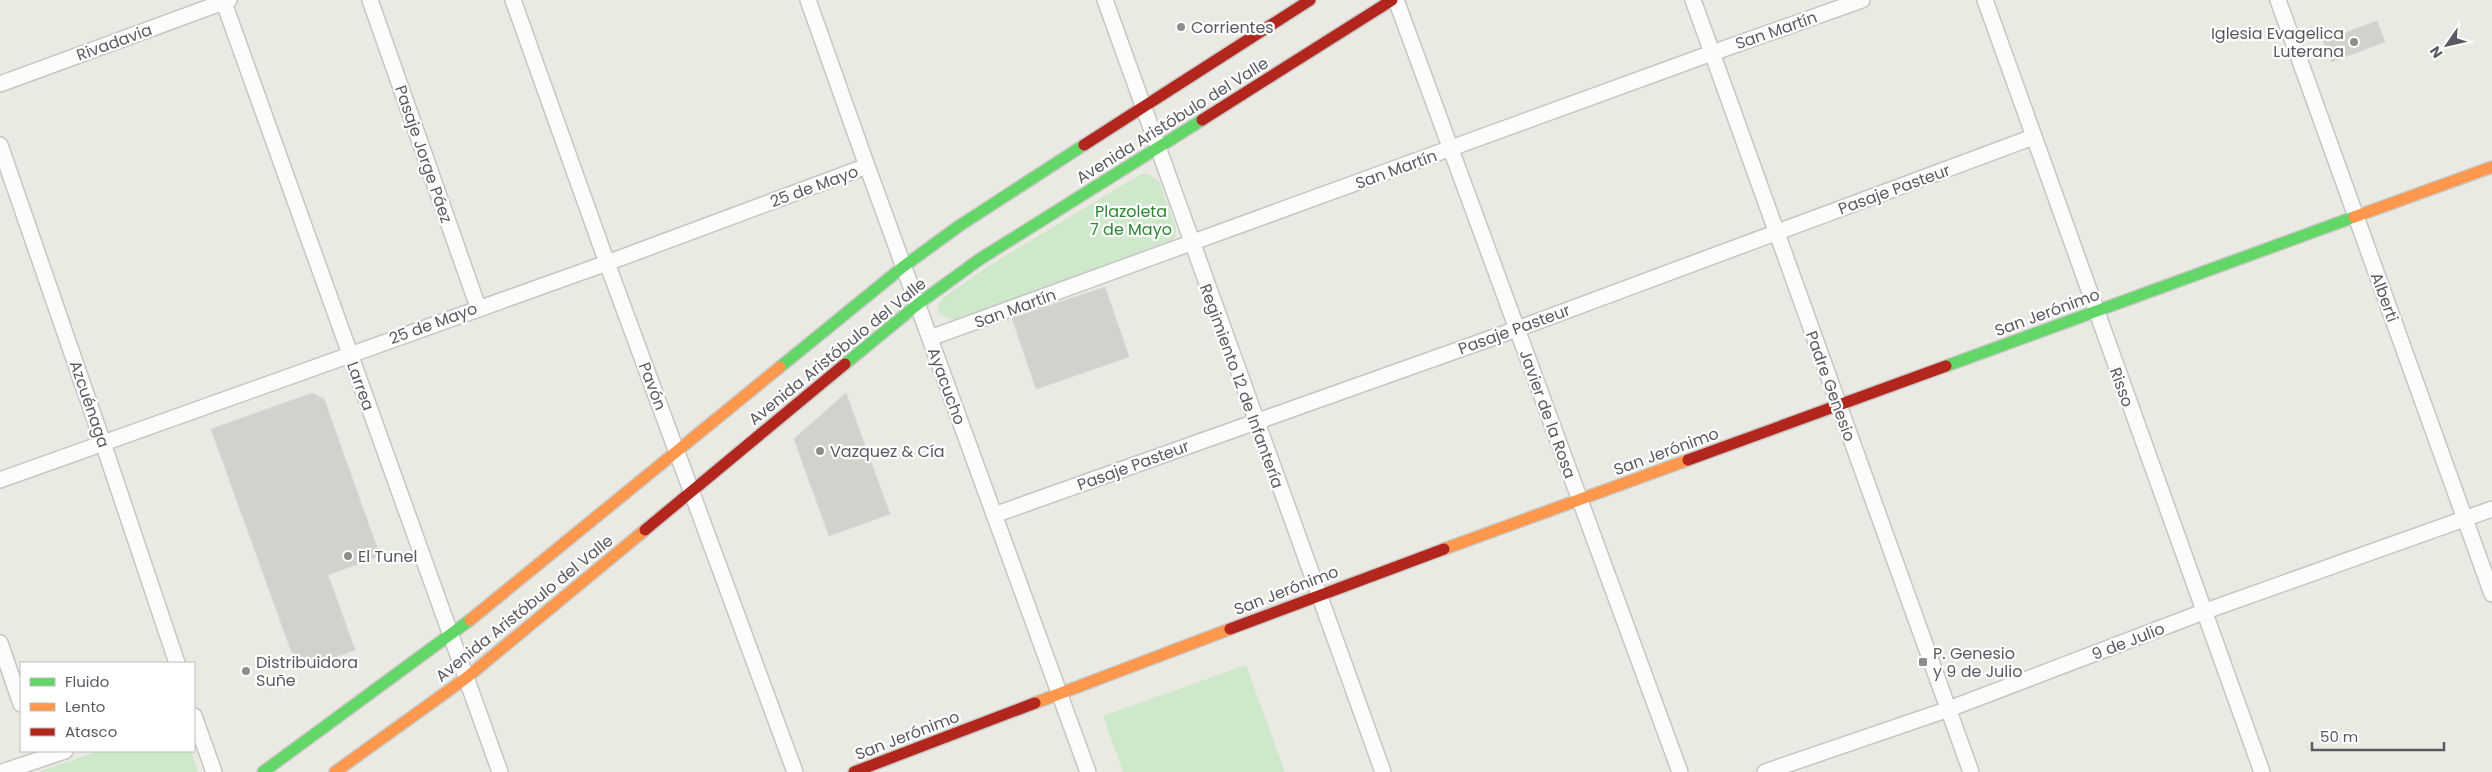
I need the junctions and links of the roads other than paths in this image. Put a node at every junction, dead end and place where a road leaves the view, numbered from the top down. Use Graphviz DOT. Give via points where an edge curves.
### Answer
graph roads {
  1 [pos="370,0"];
  2 [pos="513,0"];
  3 [pos="808,0"];
  4 [pos="1105,0"];
  5 [pos="1310,0"];
  6 [pos="1392,0"];
  7 [pos="1396,0"];
  8 [pos="1693,0"];
  9 [pos="1862,0"];
  10 [pos="1984,0"];
  11 [pos="2278,0"];
  12 [pos="225,1"];
  13 [pos="1712,53"];
  14 [pos="0,84"];
  15 [pos="1143,108"];
  16 [pos="2033,137"];
  17 [pos="0,145"];
  18 [pos="1451,148"];
  19 [pos="1157,149"];
  20 [pos="867,166"];
  21 [pos="2492,167"];
  22 [pos="2355,217"];
  23 [pos="1776,233"];
  24 [pos="1191,245"];
  25 [pos="607,263"];
  26 [pos="904,266"];
  27 [pos="918,304"];
  28 [pos="478,308"];
  29 [pos="2095,312"];
  30 [pos="1517,329"];
  31 [pos="930,338"];
  32 [pos="349,354"];
  33 [pos="1838,405"];
  34 [pos="1255,421"];
  35 [pos="104,443"];
  36 [pos="677,450"];
  37 [pos="0,480"];
  38 [pos="693,492"];
  39 [pos="1579,500"];
  40 [pos="2492,509"];
  41 [pos="994,515"];
  42 [pos="2465,519"];
  43 [pos="2492,594"];
  44 [pos="1318,595"];
  45 [pos="2203,612"];
  46 [pos="450,636"];
  47 [pos="0,643"];
  48 [pos="177,662"];
  49 [pos="466,678"];
  50 [pos="1059,695"];
  51 [pos="20,701"];
  52 [pos="1949,709"];
  53 [pos="195,719"];
  54 [pos="59,752"];
  55 [pos="39,755"];
  56 [pos="2,772"];
  57 [pos="214,772"];
  58 [pos="263,772"];
  59 [pos="334,772"];
  60 [pos="500,772"];
  61 [pos="795,772"];
  62 [pos="854,772"];
  63 [pos="1088,772"];
  64 [pos="1383,772"];
  65 [pos="1680,772"];
  66 [pos="1765,772"];
  67 [pos="1970,772"];
  68 [pos="2262,772"];
  1 -- 28 [label="street, Pasaje Jorge Páez"];
  2 -- 25 [label="street, Pavón"];
  3 -- 20 [label="street, Ayacucho"];
  4 -- 15 [label="street, Regimiento 12 de Infantería"];
  5 -- 15 [label="main road, Avenida Aristóbulo del Valle"];
  6 -- 19 [label="main road, Avenida Aristóbulo del Valle"];
  7 -- 18 [label="street, Javier de la Rosa"];
  8 -- 13 [label="street, Padre Genesio"];
  9 -- 13 [label="street, San Martín"];
  10 -- 16 [label="street, Risso"];
  11 -- 22 [label="street, Alberti"];
  12 -- 14 [label="street, Rivadavia"];
  12 -- 32 [label="street, Larrea"];
  13 -- 18 [label="street, San Martín"];
  13 -- 23 [label="street, Padre Genesio"];
  15 -- 19 [label="street, Regimiento 12 de Infantería"];
  15 -- 26 [label="main road, Avenida Aristóbulo del Valle"];
  16 -- 23 [label="street, Pasaje Pasteur"];
  16 -- 29 [label="street, Risso"];
  17 -- 35 [label="street, Azcuénaga"];
  18 -- 24 [label="street, San Martín"];
  18 -- 30 [label="street, Javier de la Rosa"];
  19 -- 24 [label="street, Regimiento 12 de Infantería"];
  19 -- 27 [label="main road, Avenida Aristóbulo del Valle" via="980,259"];
  20 -- 25 [label="street, 25 de Mayo"];
  20 -- 26 [label="street, Ayacucho"];
  21 -- 22 [label="main road, San Jerónimo"];
  22 -- 29 [label="main road, San Jerónimo"];
  22 -- 42 [label="street, Alberti"];
  23 -- 30 [label="street, Pasaje Pasteur"];
  23 -- 33 [label="street, Padre Genesio"];
  24 -- 31 [label="street, San Martín"];
  24 -- 34 [label="street, Regimiento 12 de Infantería"];
  25 -- 28 [label="street, 25 de Mayo"];
  25 -- 36 [label="street, Pavón"];
  26 -- 27 [label="street, Ayacucho"];
  26 -- 36 [label="main road, Avenida Aristóbulo del Valle"];
  27 -- 31 [label="street, Ayacucho"];
  27 -- 38 [label="main road, Avenida Aristóbulo del Valle"];
  28 -- 32 [label="street, 25 de Mayo"];
  29 -- 33 [label="main road, San Jerónimo"];
  29 -- 45 [label="street, Risso"];
  30 -- 34 [label="street, Pasaje Pasteur"];
  30 -- 39 [label="street, Javier de la Rosa"];
  31 -- 41 [label="street, Ayacucho"];
  32 -- 35 [label="street, 25 de Mayo"];
  32 -- 46 [label="street, Larrea"];
  33 -- 39 [label="main road, San Jerónimo"];
  33 -- 52 [label="street, Padre Genesio"];
  34 -- 41 [label="street, Pasaje Pasteur"];
  34 -- 44 [label="street, Regimiento 12 de Infantería"];
  35 -- 37 [label="street, 25 de Mayo"];
  35 -- 48 [label="street, Azcuénaga"];
  36 -- 38 [label="street, Pavón"];
  36 -- 46 [label="main road, Avenida Aristóbulo del Valle"];
  38 -- 49 [label="main road, Avenida Aristóbulo del Valle"];
  38 -- 61 [label="street, Pavón"];
  39 -- 44 [label="main road, San Jerónimo"];
  39 -- 65 [label="street, Javier de la Rosa"];
  40 -- 42 [label="street, 9 de Julio"];
  41 -- 50 [label="street, Ayacucho"];
  42 -- 43 [label="street, Alberti"];
  42 -- 45 [label="street, 9 de Julio"];
  44 -- 50 [label="main road, San Jerónimo"];
  44 -- 64 [label="street, Regimiento 12 de Infantería"];
  45 -- 52 [label="street, 9 de Julio"];
  45 -- 68 [label="street, Risso"];
  46 -- 49 [label="street, Larrea"];
  46 -- 58 [label="main road, Avenida Aristóbulo del Valle"];
  47 -- 51 [label="street"];
  49 -- 59 [label="main road, Avenida Aristóbulo del Valle"];
  49 -- 60 [label="street, Larrea"];
  50 -- 62 [label="main road, San Jerónimo"];
  50 -- 63 [label="street, Ayacucho"];
  52 -- 66 [label="street, 9 de Julio"];
  52 -- 67 [label="street, Padre Genesio"];
  53 -- 57 [label="street"];
  54 -- 55 [label="street"];
  55 -- 56 [label="street"];
}
